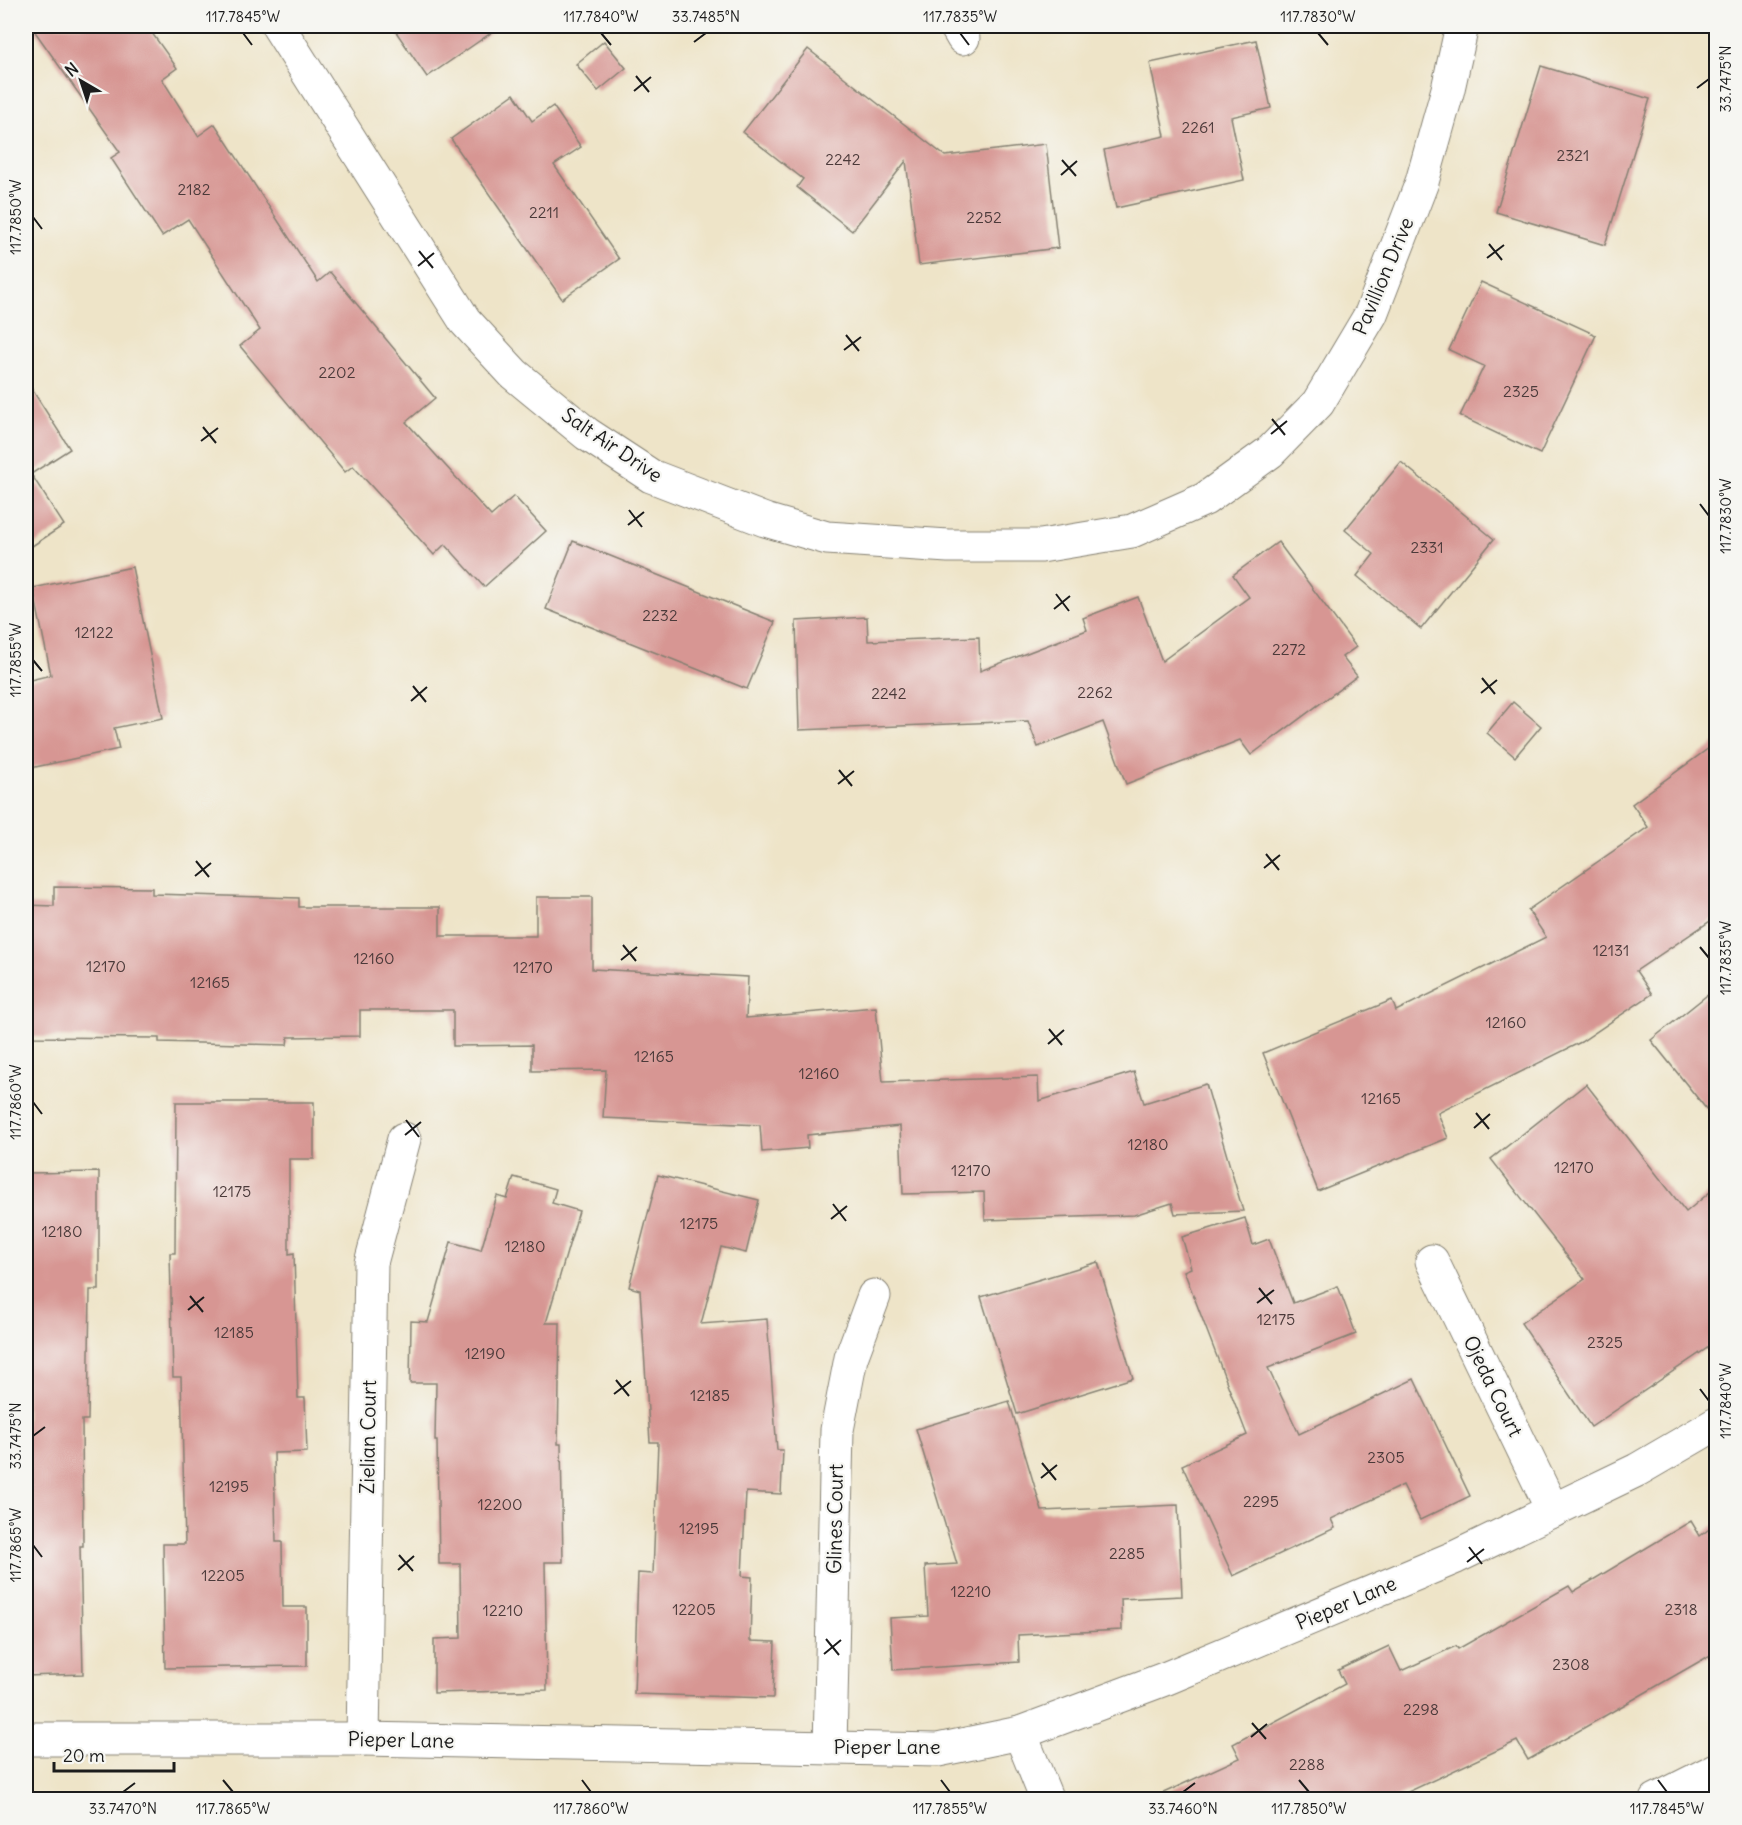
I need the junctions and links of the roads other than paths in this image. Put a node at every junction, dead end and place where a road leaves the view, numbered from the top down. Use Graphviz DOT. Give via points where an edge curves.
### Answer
graph roads {
  1 [pos="278,26"];
  2 [pos="1462,26"];
  3 [pos="1132,531"];
  4 [pos="404,1139"];
  5 [pos="1432,1261"];
  6 [pos="874,1296"];
  7 [pos="1716,1424"];
  8 [pos="1553,1511"];
  9 [pos="1020,1733"];
  10 [pos="26,1739"];
  11 [pos="363,1739"];
  12 [pos="830,1748"];
  13 [pos="1716,1770"];
  14 [pos="1047,1800"];
  15 [pos="1656,1800"];
  1 -- 3 [label="street, Salt Air Drive" via="465,321 514,374 587,434 651,476 765,520 827,538 948,546 1041,546"];
  2 -- 3 [label="street, Pavillion Drive" via="1422,182 1371,314 1318,403 1270,452 1205,499"];
  4 -- 11 [label="street, Zielian Court" via="371,1263"];
  5 -- 8 [label="street, Ojeda Court"];
  6 -- 12 [label="street, Glines Court" via="851,1358 837,1430"];
  7 -- 8 [label="street, Pieper Lane" via="1637,1470"];
  8 -- 9 [label="street, Pieper Lane" via="1456,1557 1167,1678"];
  9 -- 12 [label="street, Pieper Lane" via="938,1750"];
  9 -- 14 [label="street"];
  10 -- 11 [label="street, Pieper Lane"];
  11 -- 12 [label="street, Pieper Lane"];
  13 -- 15 [label="street"];
}
